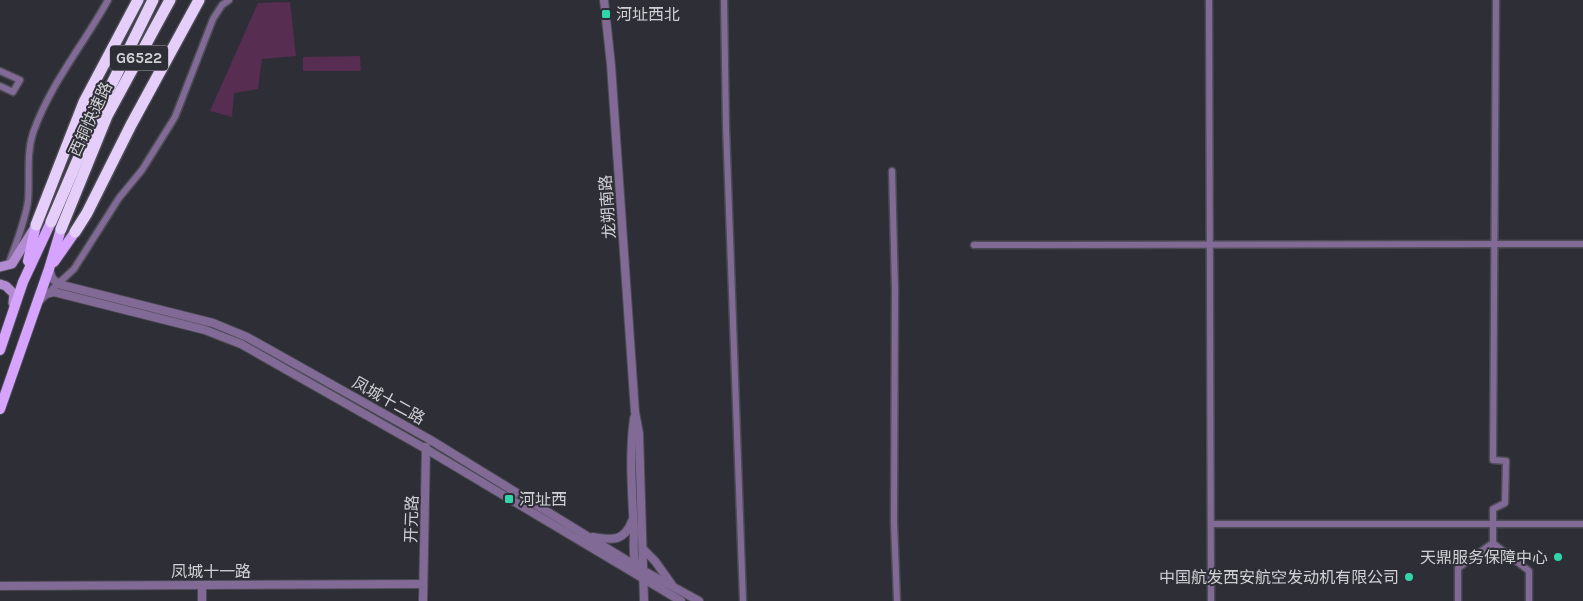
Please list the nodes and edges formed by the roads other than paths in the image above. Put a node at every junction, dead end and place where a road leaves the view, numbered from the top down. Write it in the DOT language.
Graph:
graph roads {
  1 [pos="108,0"];
  2 [pos="138,0"];
  3 [pos="153,0"];
  4 [pos="170,0"];
  5 [pos="199,0"];
  6 [pos="229,0"];
  7 [pos="604,0"];
  8 [pos="724,0"];
  9 [pos="1209,0"];
  10 [pos="1496,0"];
  11 [pos="0,71"];
  12 [pos="0,86"];
  13 [pos="892,171"];
  14 [pos="51,222"];
  15 [pos="36,225"];
  16 [pos="61,229"];
  17 [pos="75,232"];
  18 [pos="1583,244"];
  19 [pos="974,245"];
  20 [pos="1210,245"];
  21 [pos="1495,245"];
  22 [pos="4,266"];
  23 [pos="49,269"];
  24 [pos="23,282"];
  25 [pos="0,284"];
  26 [pos="58,284"];
  27 [pos="46,294"];
  28 [pos="36,304"];
  29 [pos="10,318"];
  30 [pos="0,350"];
  31 [pos="0,409"];
  32 [pos="635,412"];
  33 [pos="426,437"];
  34 [pos="426,449"];
  35 [pos="633,516"];
  36 [pos="1212,524"];
  37 [pos="1493,524"];
  38 [pos="1583,524"];
  39 [pos="588,536"];
  40 [pos="1493,543"];
  41 [pos="643,549"];
  42 [pos="636,566"];
  43 [pos="644,575"];
  44 [pos="422,584"];
  45 [pos="202,585"];
  46 [pos="0,586"];
  47 [pos="673,587"];
  48 [pos="202,601"];
  49 [pos="423,601"];
  50 [pos="644,601"];
  51 [pos="681,601"];
  52 [pos="699,601"];
  53 [pos="743,601"];
  54 [pos="897,601"];
  55 [pos="1211,601"];
  56 [pos="1458,601"];
  57 [pos="1529,601"];
  1 -- 22 [label="street"];
  2 -- 15 [label="highway"];
  3 -- 14 [label="highway, 西铜快速路 / G6522"];
  4 -- 16 [label="highway, 西铜快速路 / G6522"];
  5 -- 17 [label="highway"];
  6 -- 26 [label="street"];
  7 -- 32 [label="street, 龙朔南路"];
  8 -- 53 [label="street"];
  9 -- 20 [label="street"];
  10 -- 21 [label="street"];
  11 -- 12 [label="street"];
  13 -- 54 [label="street"];
  14 -- 24 [label="main road"];
  15 -- 22 [label="main road"];
  15 -- 24 [label="main road"];
  16 -- 23 [label="main road"];
  17 -- 23 [label="main road"];
  18 -- 21 [label="street"];
  19 -- 20 [label="street"];
  20 -- 21 [label="street"];
  20 -- 36 [label="street"];
  21 -- 37 [label="street"];
  23 -- 26 [label="street"];
  23 -- 28 [label="main road"];
  24 -- 29 [label="main road"];
  25 -- 29 [label="main road"];
  26 -- 27 [label="street"];
  26 -- 33 [label="street, 凤城十二路"];
  27 -- 28 [label="street"];
  27 -- 34 [label="street, 凤城十二路"];
  28 -- 31 [label="main road"];
  29 -- 30 [label="main road"];
  32 -- 35 [label="street, 龙朔南路"];
  32 -- 41 [label="street, 龙朔南路"];
  33 -- 34 [label="street, 开元路"];
  33 -- 39 [label="street, 凤城十二路"];
  34 -- 43 [label="street, 凤城十二路"];
  34 -- 44 [label="street, 开元路"];
  35 -- 39 [label="street"];
  35 -- 42 [label="street, 龙朔南路"];
  36 -- 37 [label="street"];
  36 -- 55 [label="street"];
  37 -- 38 [label="street"];
  37 -- 40 [label="street"];
  39 -- 42 [label="street, 凤城十二路"];
  40 -- 56 [label="street"];
  40 -- 57 [label="street"];
  41 -- 43 [label="street, 龙朔南路"];
  41 -- 47 [label="street"];
  42 -- 43 [label="street, 凤城十二路"];
  43 -- 47 [label="street, 凤城十二路"];
  43 -- 50 [label="street, 龙朔南路"];
  43 -- 51 [label="street, 凤城十二路"];
  44 -- 45 [label="street, 凤城十一路"];
  44 -- 49 [label="street, 开元路"];
  45 -- 46 [label="street, 凤城十一路"];
  45 -- 48 [label="street"];
  47 -- 52 [label="street, 凤城十二路"];
}
